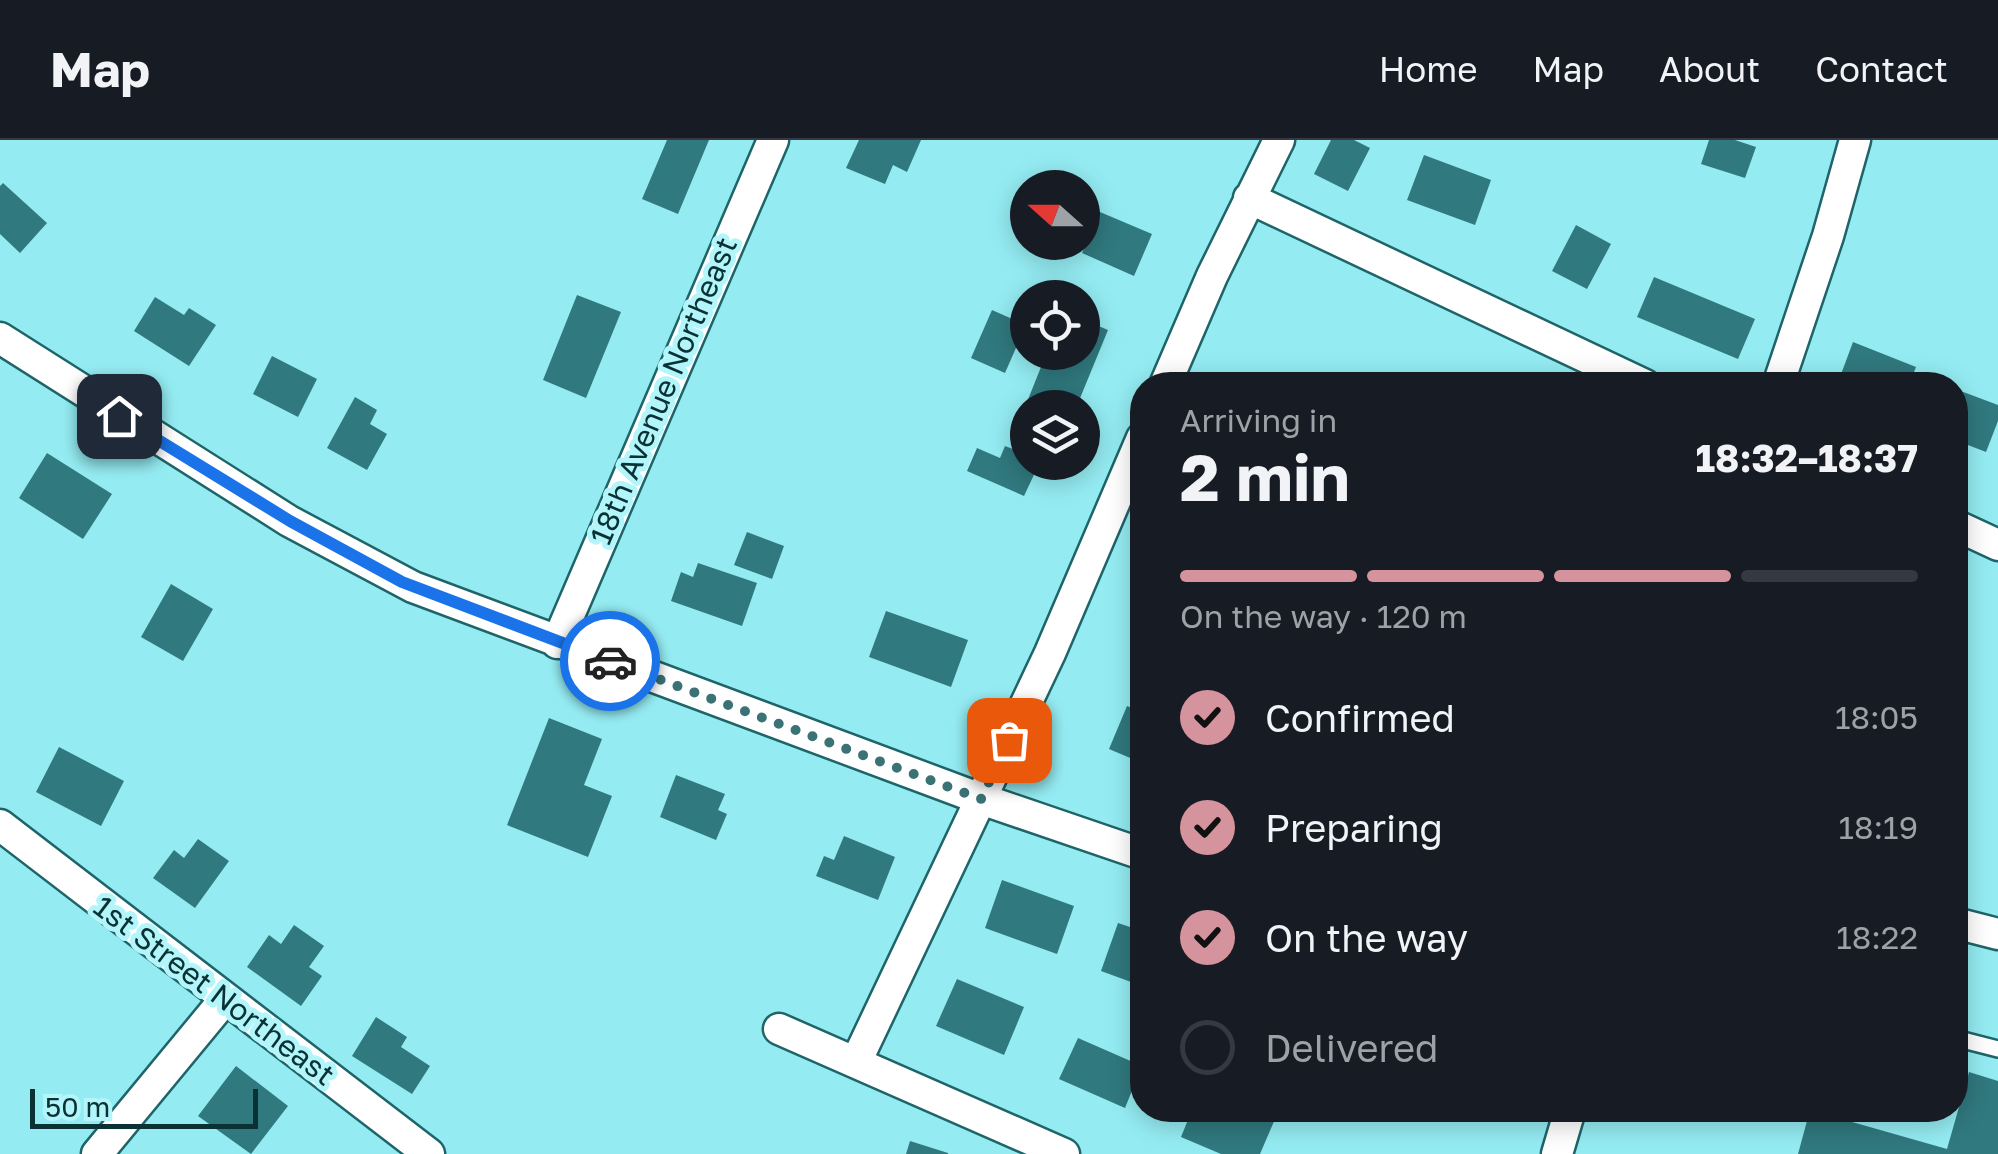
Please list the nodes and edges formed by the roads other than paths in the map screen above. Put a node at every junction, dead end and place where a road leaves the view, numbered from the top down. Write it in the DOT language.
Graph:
graph roads {
  1 [pos="773,140"];
  2 [pos="1278,140"];
  3 [pos="1855,140"];
  4 [pos="1249,198"];
  5 [pos="0,338"];
  6 [pos="1171,372"];
  7 [pos="1617,372"];
  8 [pos="1782,372"];
  9 [pos="1130,466"];
  10 [pos="1968,531"];
  11 [pos="1998,545"];
  12 [pos="557,642"];
  13 [pos="981,799"];
  14 [pos="0,824"];
  15 [pos="1130,850"];
  16 [pos="1968,926"];
  17 [pos="1998,934"];
  18 [pos="225,998"];
  19 [pos="779,1029"];
  20 [pos="1968,1041"];
  21 [pos="1998,1049"];
  22 [pos="856,1062"];
  23 [pos="1566,1122"];
  24 [pos="97,1154"];
  25 [pos="429,1154"];
  26 [pos="1064,1154"];
  27 [pos="1557,1154"];
  1 -- 12 [label="street, 18th Avenue Northeast"];
  2 -- 4 [label="street"];
  3 -- 8 [label="street"];
  4 -- 6 [label="street"];
  4 -- 7 [label="street"];
  5 -- 12 [label="street"];
  9 -- 13 [label="street"];
  10 -- 11 [label="street"];
  12 -- 13 [label="street"];
  13 -- 15 [label="street"];
  13 -- 22 [label="street"];
  14 -- 18 [label="street, 1st Street Northeast"];
  16 -- 17 [label="street"];
  18 -- 24 [label="street"];
  18 -- 25 [label="street, 1st Street Northeast"];
  19 -- 22 [label="street"];
  20 -- 21 [label="lane"];
  22 -- 26 [label="street"];
  23 -- 27 [label="street"];
}
